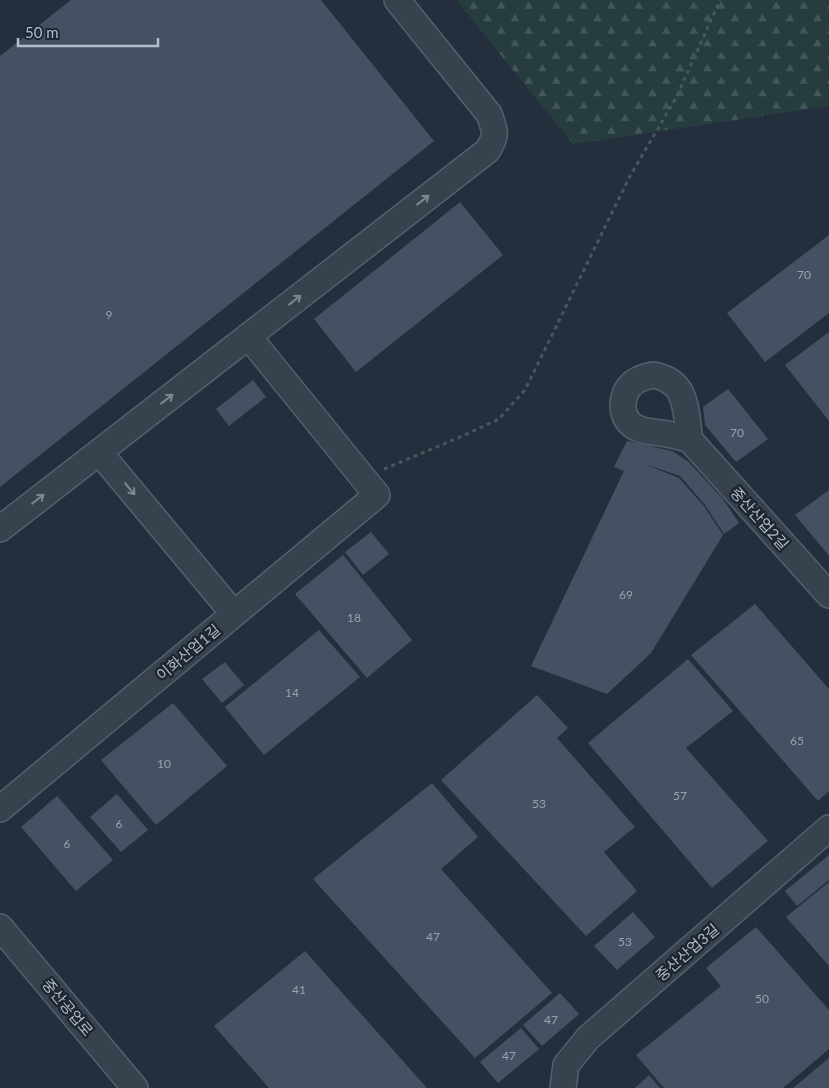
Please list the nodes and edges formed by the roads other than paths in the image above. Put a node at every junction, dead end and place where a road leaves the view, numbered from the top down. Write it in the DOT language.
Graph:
graph roads {
  1 [pos="397,0"];
  2 [pos="248,336"];
  3 [pos="690,440"];
  4 [pos="99,452"];
  5 [pos="0,529"];
  6 [pos="829,595"];
  7 [pos="234,614"];
  8 [pos="0,809"];
  9 [pos="829,828"];
  10 [pos="0,927"];
  11 [pos="136,1088"];
  12 [pos="563,1088"];
  2 -- 1 [label="street, one-way"];
  4 -- 2 [label="street, one-way"];
  2 -- 7 [label="street, 이화산업1길"];
  3 -- 6 [label="street, 중산산업2길"];
  5 -- 4 [label="street, one-way"];
  4 -- 7 [label="street, one-way"];
  7 -- 8 [label="street, 이화산업1길"];
  9 -- 12 [label="street, 중산산업3길"];
  10 -- 11 [label="street, 중산공업로"];
}
